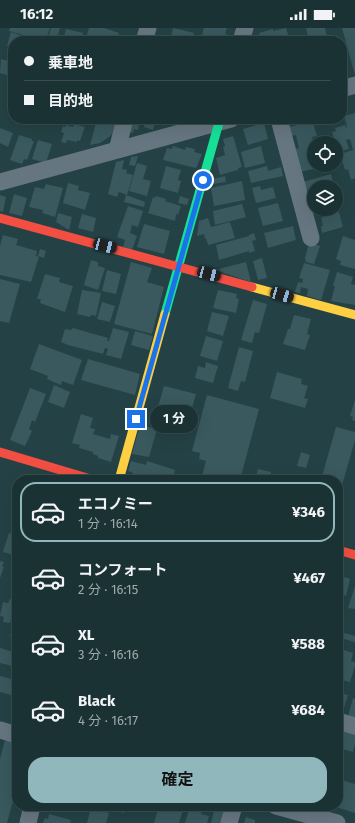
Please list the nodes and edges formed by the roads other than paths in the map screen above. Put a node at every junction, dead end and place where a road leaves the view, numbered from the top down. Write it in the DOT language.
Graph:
graph roads {
  1 [pos="124,124"];
  2 [pos="209,124"];
  3 [pos="222,124"];
  4 [pos="280,124"];
  5 [pos="117,150"];
  6 [pos="0,182"];
  7 [pos="0,218"];
  8 [pos="311,238"];
  9 [pos="180,266"];
  10 [pos="355,315"];
  11 [pos="0,452"];
  12 [pos="77,475"];
  13 [pos="120,475"];
  14 [pos="343,551"];
  15 [pos="355,555"];
  16 [pos="343,722"];
  17 [pos="355,726"];
  18 [pos="0,730"];
  19 [pos="12,734"];
  20 [pos="31,811"];
  21 [pos="233,811"];
  22 [pos="294,811"];
  23 [pos="28,823"];
  24 [pos="229,823"];
  25 [pos="338,823"];
  1 -- 5 [label="street"];
  2 -- 5 [label="street"];
  3 -- 9 [label="street"];
  4 -- 8 [label="street"];
  5 -- 6 [label="street"];
  7 -- 9 [label="street"];
  9 -- 10 [label="street"];
  9 -- 13 [label="street"];
  11 -- 12 [label="street"];
  14 -- 15 [label="street"];
  16 -- 17 [label="street"];
  18 -- 19 [label="street"];
  20 -- 23 [label="street"];
  21 -- 24 [label="street"];
  22 -- 25 [label="street"];
}
